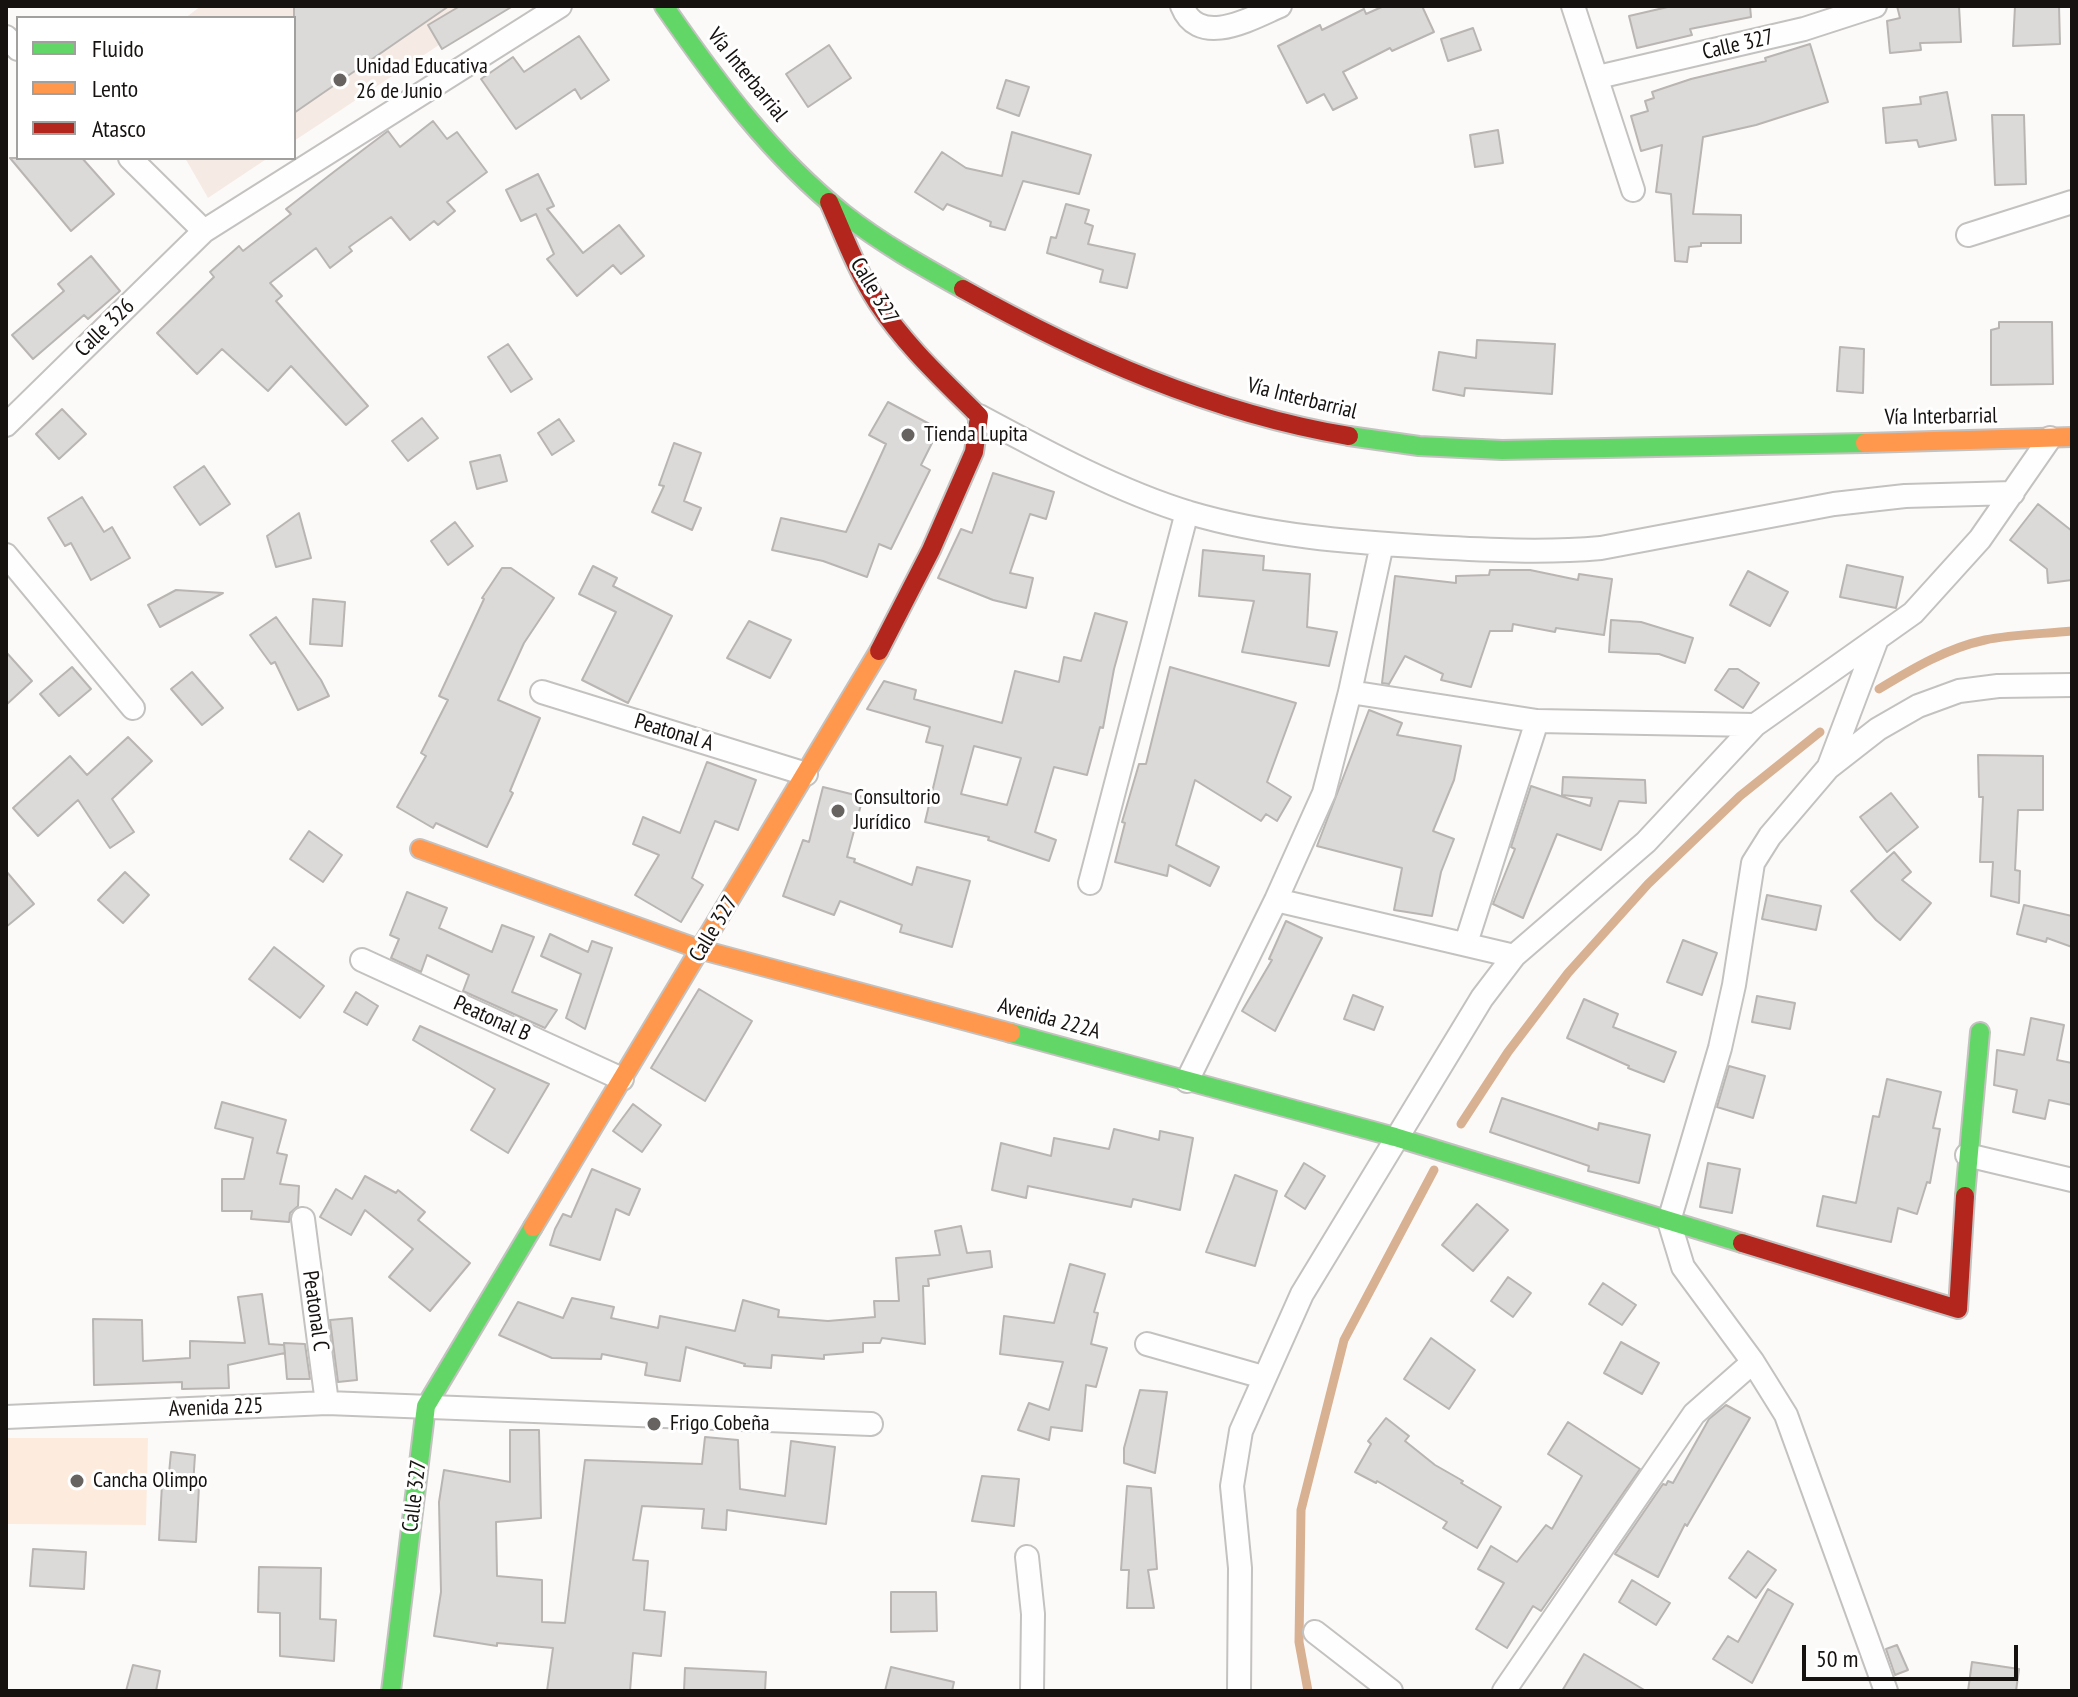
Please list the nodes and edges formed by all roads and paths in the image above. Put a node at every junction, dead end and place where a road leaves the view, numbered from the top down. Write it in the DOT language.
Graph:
graph roads {
  1 [pos="560,6"];
  2 [pos="664,6"];
  3 [pos="1182,6"];
  4 [pos="1280,6"];
  5 [pos="1573,6"];
  6 [pos="1875,6"];
  7 [pos="1598,77"];
  8 [pos="132,160"];
  9 [pos="1633,190"];
  10 [pos="829,202"];
  11 [pos="2072,202"];
  12 [pos="204,231"];
  13 [pos="1968,235"];
  14 [pos="979,416"];
  15 [pos="6,425"];
  16 [pos="2061,438"];
  17 [pos="2013,493"];
  18 [pos="1187,512"];
  19 [pos="1382,544"];
  20 [pos="6,555"];
  21 [pos="1877,639"];
  22 [pos="2072,685"];
  23 [pos="542,692"];
  24 [pos="1350,692"];
  25 [pos="133,708"];
  26 [pos="1537,721"];
  27 [pos="1755,725"];
  28 [pos="1828,768"];
  29 [pos="806,774"];
  30 [pos="420,849"];
  31 [pos="1090,883"];
  32 [pos="1276,900"];
  33 [pos="1466,943"];
  34 [pos="702,950"];
  35 [pos="1514,956"];
  36 [pos="362,960"];
  37 [pos="1980,1032"];
  38 [pos="622,1079"];
  39 [pos="1187,1081"];
  40 [pos="1395,1137"];
  41 [pos="1967,1155"];
  42 [pos="2072,1180"];
  43 [pos="303,1219"];
  44 [pos="1669,1221"];
  45 [pos="1147,1344"];
  46 [pos="1753,1362"];
  47 [pos="1263,1377"];
  48 [pos="327,1403"];
  49 [pos="426,1406"];
  50 [pos="6,1417"];
  51 [pos="871,1424"];
  52 [pos="1027,1557"];
  53 [pos="1315,1632"];
  54 [pos="391,1691"];
  55 [pos="1032,1691"];
  56 [pos="1239,1691"];
  57 [pos="1391,1691"];
  58 [pos="1504,1691"];
  59 [pos="1886,1691"];
  1 -- 12 [label="street, Calle 326"];
  2 -- 10 [label="street, Vía Interbarrial"];
  3 -- 4 [label="street"];
  5 -- 7 [label="street"];
  6 -- 7 [label="street, Calle 327"];
  7 -- 9 [label="street"];
  8 -- 12 [label="street"];
  10 -- 14 [label="street, Calle 327"];
  10 -- 16 [label="street, Vía Interbarrial"];
  11 -- 13 [label="street"];
  12 -- 15 [label="street, Calle 326"];
  14 -- 18 [label="street"];
  14 -- 29 [label="street, Calle 327"];
  16 -- 17 [label="street"];
  17 -- 19 [label="street"];
  17 -- 21 [label="street"];
  18 -- 19 [label="street"];
  18 -- 31 [label="street"];
  19 -- 24 [label="street"];
  20 -- 25 [label="street"];
  21 -- 27 [label="street"];
  21 -- 28 [label="street"];
  22 -- 28 [label="street"];
  23 -- 29 [label="street, Peatonal A"];
  24 -- 26 [label="street"];
  24 -- 32 [label="street"];
  26 -- 27 [label="street"];
  26 -- 33 [label="street"];
  27 -- 35 [label="street"];
  28 -- 44 [label="street"];
  29 -- 34 [label="street, Calle 327"];
  30 -- 34 [label="street, Avenida 222A"];
  32 -- 33 [label="street"];
  32 -- 39 [label="street"];
  33 -- 35 [label="street"];
  34 -- 38 [label="street, Calle 327"];
  34 -- 39 [label="street, Avenida 222A"];
  35 -- 40 [label="street"];
  36 -- 38 [label="street, Peatonal B"];
  37 -- 41 [label="street"];
  38 -- 49 [label="street, Calle 327"];
  39 -- 40 [label="street, Avenida 222A"];
  40 -- 44 [label="street, Avenida 222A"];
  40 -- 47 [label="street"];
  41 -- 42 [label="street"];
  41 -- 44 [label="street, Avenida 222A"];
  43 -- 48 [label="street, Peatonal C"];
  44 -- 46 [label="street"];
  45 -- 47 [label="street"];
  46 -- 58 [label="street"];
  46 -- 59 [label="street"];
  47 -- 56 [label="street"];
  48 -- 49 [label="street, Avenida 225"];
  48 -- 50 [label="street, Avenida 225"];
  49 -- 51 [label="street, Avenida 225"];
  49 -- 54 [label="street, Calle 327"];
  52 -- 55 [label="street"];
  53 -- 57 [label="street"];
}
